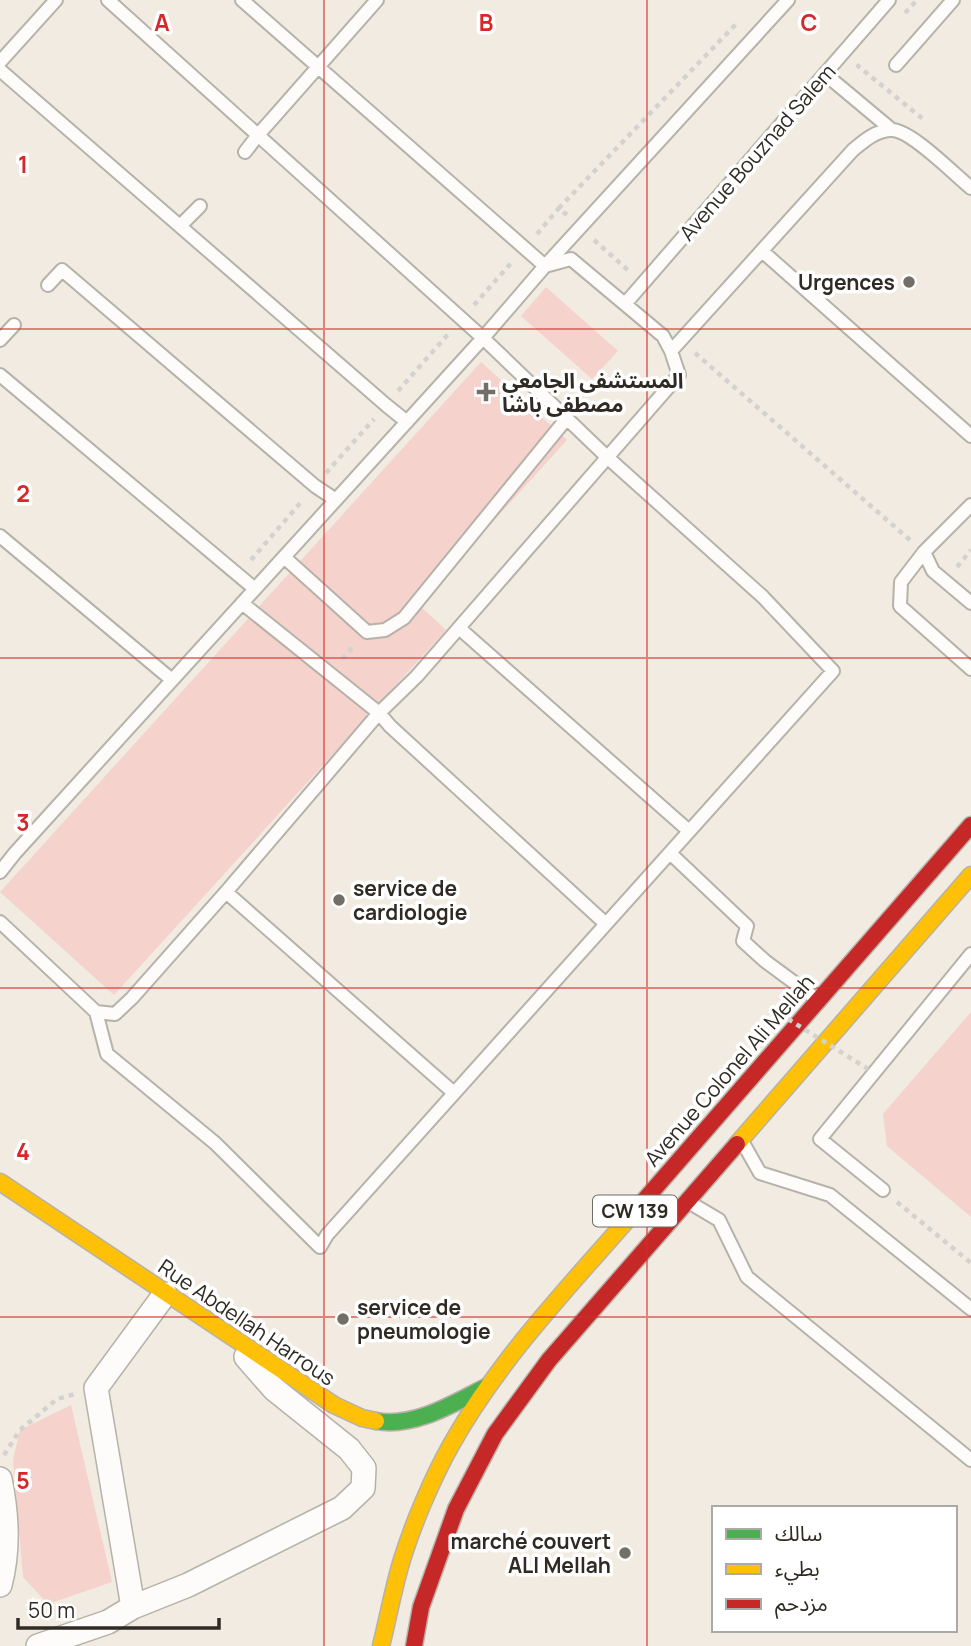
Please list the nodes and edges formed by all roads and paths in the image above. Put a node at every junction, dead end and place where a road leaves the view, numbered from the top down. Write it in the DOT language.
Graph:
graph roads {
  1 [pos="57,0"];
  2 [pos="108,0"];
  3 [pos="242,0"];
  4 [pos="377,0"];
  5 [pos="789,0"];
  6 [pos="889,0"];
  7 [pos="953,0"];
  8 [pos="0,62"];
  9 [pos="896,65"];
  10 [pos="317,67"];
  11 [pos="0,70"];
  12 [pos="825,74"];
  13 [pos="892,130"];
  14 [pos="258,135"];
  15 [pos="245,152"];
  16 [pos="971,188"];
  17 [pos="200,205"];
  18 [pos="559,208"];
  19 [pos="180,226"];
  20 [pos="524,248"];
  21 [pos="762,251"];
  22 [pos="545,266"];
  23 [pos="48,285"];
  24 [pos="625,304"];
  25 [pos="462,319"];
  26 [pos="14,325"];
  27 [pos="483,338"];
  28 [pos="0,340"];
  29 [pos="681,340"];
  30 [pos="671,351"];
  31 [pos="0,375"];
  32 [pos="386,405"];
  33 [pos="567,418"];
  34 [pos="407,422"];
  35 [pos="971,436"];
  36 [pos="607,457"];
  37 [pos="315,486"];
  38 [pos="336,500"];
  39 [pos="971,505"];
  40 [pos="0,536"];
  41 [pos="925,552"];
  42 [pos="284,557"];
  43 [pos="237,575"];
  44 [pos="255,589"];
  45 [pos="242,603"];
  46 [pos="971,603"];
  47 [pos="459,628"];
  48 [pos="367,632"];
  49 [pos="971,669"];
  50 [pos="330,673"];
  51 [pos="172,680"];
  52 [pos="379,713"];
  53 [pos="971,825"];
  54 [pos="690,831"];
  55 [pos="670,853"];
  56 [pos="0,872"];
  57 [pos="971,875"];
  58 [pos="226,892"];
  59 [pos="0,922"];
  60 [pos="606,924"];
  61 [pos="971,954"];
  62 [pos="818,1001"];
  63 [pos="96,1012"];
  64 [pos="788,1019"];
  65 [pos="868,1069"];
  66 [pos="454,1093"];
  67 [pos="741,1140"];
  68 [pos="0,1182"];
  69 [pos="883,1190"];
  70 [pos="687,1201"];
  71 [pos="971,1263"];
  72 [pos="166,1294"];
  73 [pos="971,1309"];
  74 [pos="230,1337"];
  75 [pos="488,1386"];
  76 [pos="96,1388"];
  77 [pos="971,1460"];
  78 [pos="0,1462"];
  79 [pos="0,1479"];
  80 [pos="0,1585"];
  81 [pos="134,1607"];
  82 [pos="38,1646"];
  83 [pos="381,1646"];
  84 [pos="414,1646"];
  1 -- 8 [label="lane"];
  2 -- 14 [label="lane"];
  3 -- 10 [label="lane"];
  4 -- 10 [label="lane"];
  5 -- 22 [label="lane"];
  6 -- 12 [label="lane, Avenue Bouznad Salem"];
  7 -- 9 [label="lane"];
  10 -- 14 [label="lane"];
  10 -- 20 [label="lane"];
  11 -- 19 [label="lane"];
  12 -- 13 [label="lane"];
  12 -- 24 [label="lane, Avenue Bouznad Salem"];
  13 -- 16 [label="lane"];
  13 -- 21 [label="lane"];
  14 -- 15 [label="lane"];
  14 -- 25 [label="lane"];
  17 -- 19 [label="lane"];
  18 -- 20 [label="path"];
  19 -- 32 [label="lane"];
  20 -- 22 [label="lane"];
  20 -- 25 [label="path"];
  21 -- 29 [label="lane"];
  21 -- 35 [label="lane"];
  22 -- 24 [label="lane"];
  22 -- 27 [label="lane"];
  23 -- 37 [label="lane"];
  24 -- 30 [label="lane"];
  25 -- 27 [label="lane"];
  25 -- 32 [label="path"];
  26 -- 28 [label="lane"];
  27 -- 33 [label="lane"];
  27 -- 34 [label="lane"];
  29 -- 30 [label="lane"];
  29 -- 41 [label="path"];
  30 -- 36 [label="lane"];
  31 -- 43 [label="lane"];
  32 -- 34 [label="lane"];
  32 -- 37 [label="path"];
  33 -- 36 [label="lane"];
  33 -- 48 [label="lane"];
  34 -- 38 [label="lane"];
  36 -- 47 [label="lane"];
  36 -- 54 [label="lane"];
  37 -- 38 [label="lane"];
  37 -- 43 [label="path"];
  38 -- 42 [label="lane"];
  39 -- 41 [label="lane"];
  40 -- 51 [label="lane"];
  41 -- 46 [label="lane"];
  41 -- 49 [label="lane"];
  42 -- 44 [label="lane"];
  42 -- 48 [label="lane"];
  43 -- 44 [label="lane"];
  44 -- 45 [label="lane"];
  45 -- 50 [label="lane"];
  45 -- 51 [label="lane"];
  47 -- 52 [label="lane"];
  47 -- 54 [label="lane"];
  48 -- 50 [label="path"];
  50 -- 52 [label="lane"];
  51 -- 56 [label="lane"];
  52 -- 58 [label="lane"];
  52 -- 60 [label="lane"];
  53 -- 62 [label="main road, Avenue Colonel Ali Mellah / CW 139"];
  54 -- 55 [label="lane"];
  55 -- 60 [label="lane"];
  55 -- 62 [label="lane"];
  57 -- 67 [label="main road, CW 139"];
  58 -- 63 [label="lane"];
  58 -- 66 [label="lane"];
  59 -- 63 [label="lane"];
  60 -- 66 [label="lane"];
  61 -- 69 [label="lane"];
  62 -- 75 [label="main road, Avenue Colonel Ali Mellah / CW 139"];
  63 -- 66 [label="lane"];
  64 -- 65 [label="path, bridge"];
  67 -- 70 [label="main road, CW 139"];
  67 -- 73 [label="lane"];
  68 -- 72 [label="main road, Rue Abdellah Harrous"];
  69 -- 71 [label="path"];
  70 -- 77 [label="lane"];
  70 -- 84 [label="main road, CW 139"];
  72 -- 74 [label="main road, Rue Abdellah Harrous"];
  72 -- 76 [label="street"];
  74 -- 75 [label="main road, Rue Abdellah Harrous"];
  74 -- 81 [label="street"];
  75 -- 83 [label="main road, Avenue Colonel Ali Mellah / CW 139"];
  76 -- 78 [label="path"];
  76 -- 81 [label="street"];
  79 -- 80 [label="street"];
  81 -- 82 [label="street"];
}
